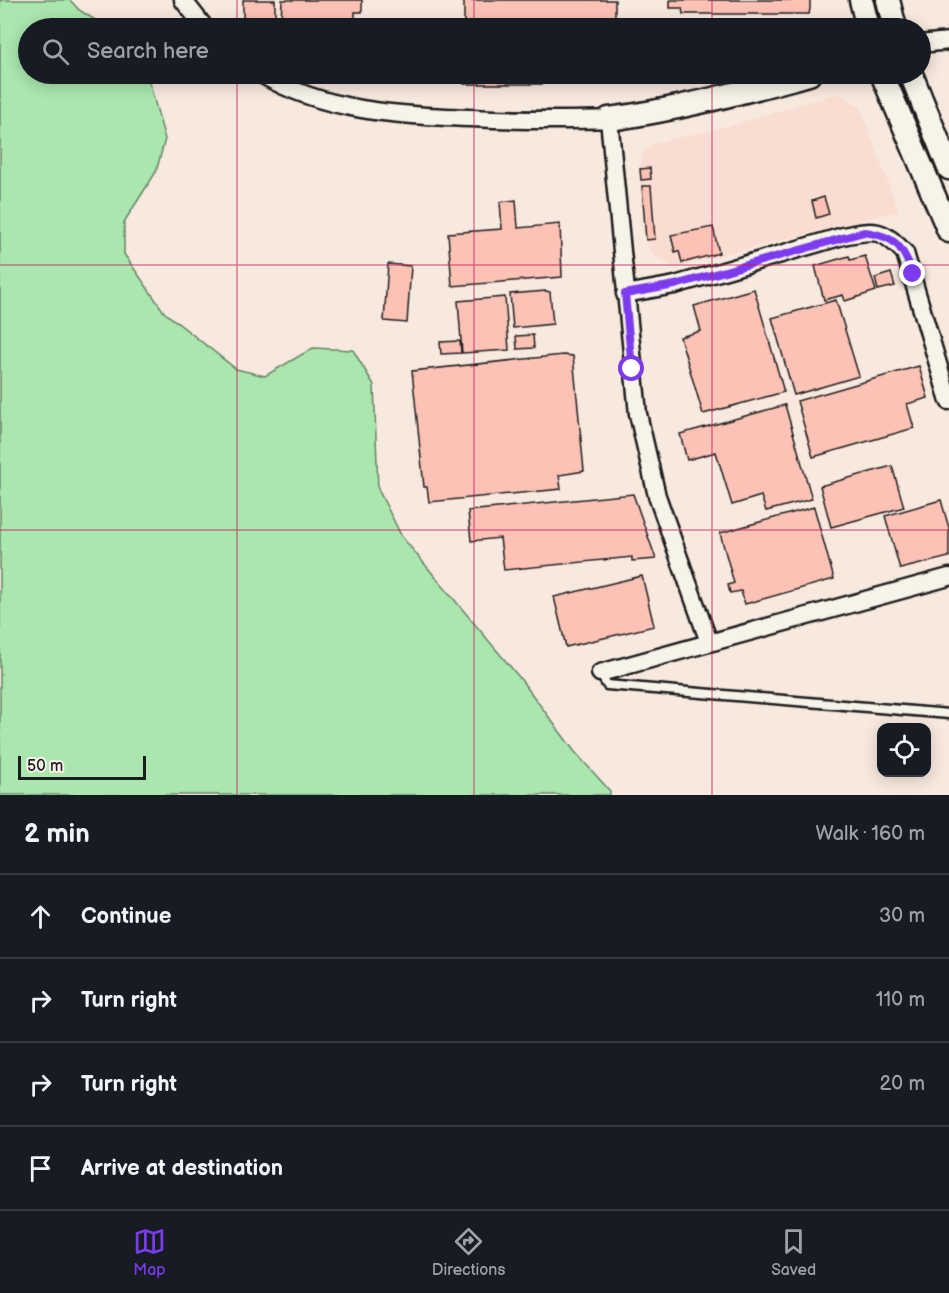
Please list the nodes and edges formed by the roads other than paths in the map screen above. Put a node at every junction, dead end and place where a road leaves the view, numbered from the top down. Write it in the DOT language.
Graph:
graph roads {
  1 [pos="183,0"];
  2 [pos="861,0"];
  3 [pos="888,0"];
  4 [pos="198,18"];
  5 [pos="866,18"];
  6 [pos="892,18"];
  7 [pos="949,40"];
  8 [pos="931,43"];
  9 [pos="282,84"];
  10 [pos="772,84"];
  11 [pos="886,84"];
  12 [pos="915,84"];
  13 [pos="609,119"];
  14 [pos="949,168"];
  15 [pos="949,231"];
  16 [pos="625,294"];
  17 [pos="949,401"];
  18 [pos="949,577"];
  19 [pos="709,642"];
  20 [pos="600,674"];
  21 [pos="949,714"];
  1 -- 4 [label="street"];
  2 -- 5 [label="street"];
  3 -- 6 [label="street"];
  7 -- 8 [label="street"];
  9 -- 13 [label="street"];
  10 -- 13 [label="street"];
  11 -- 15 [label="street"];
  12 -- 14 [label="street"];
  13 -- 16 [label="street"];
  16 -- 17 [label="street"];
  16 -- 19 [label="street"];
  18 -- 19 [label="street"];
  19 -- 20 [label="street"];
  20 -- 21 [label="lane"];
}
